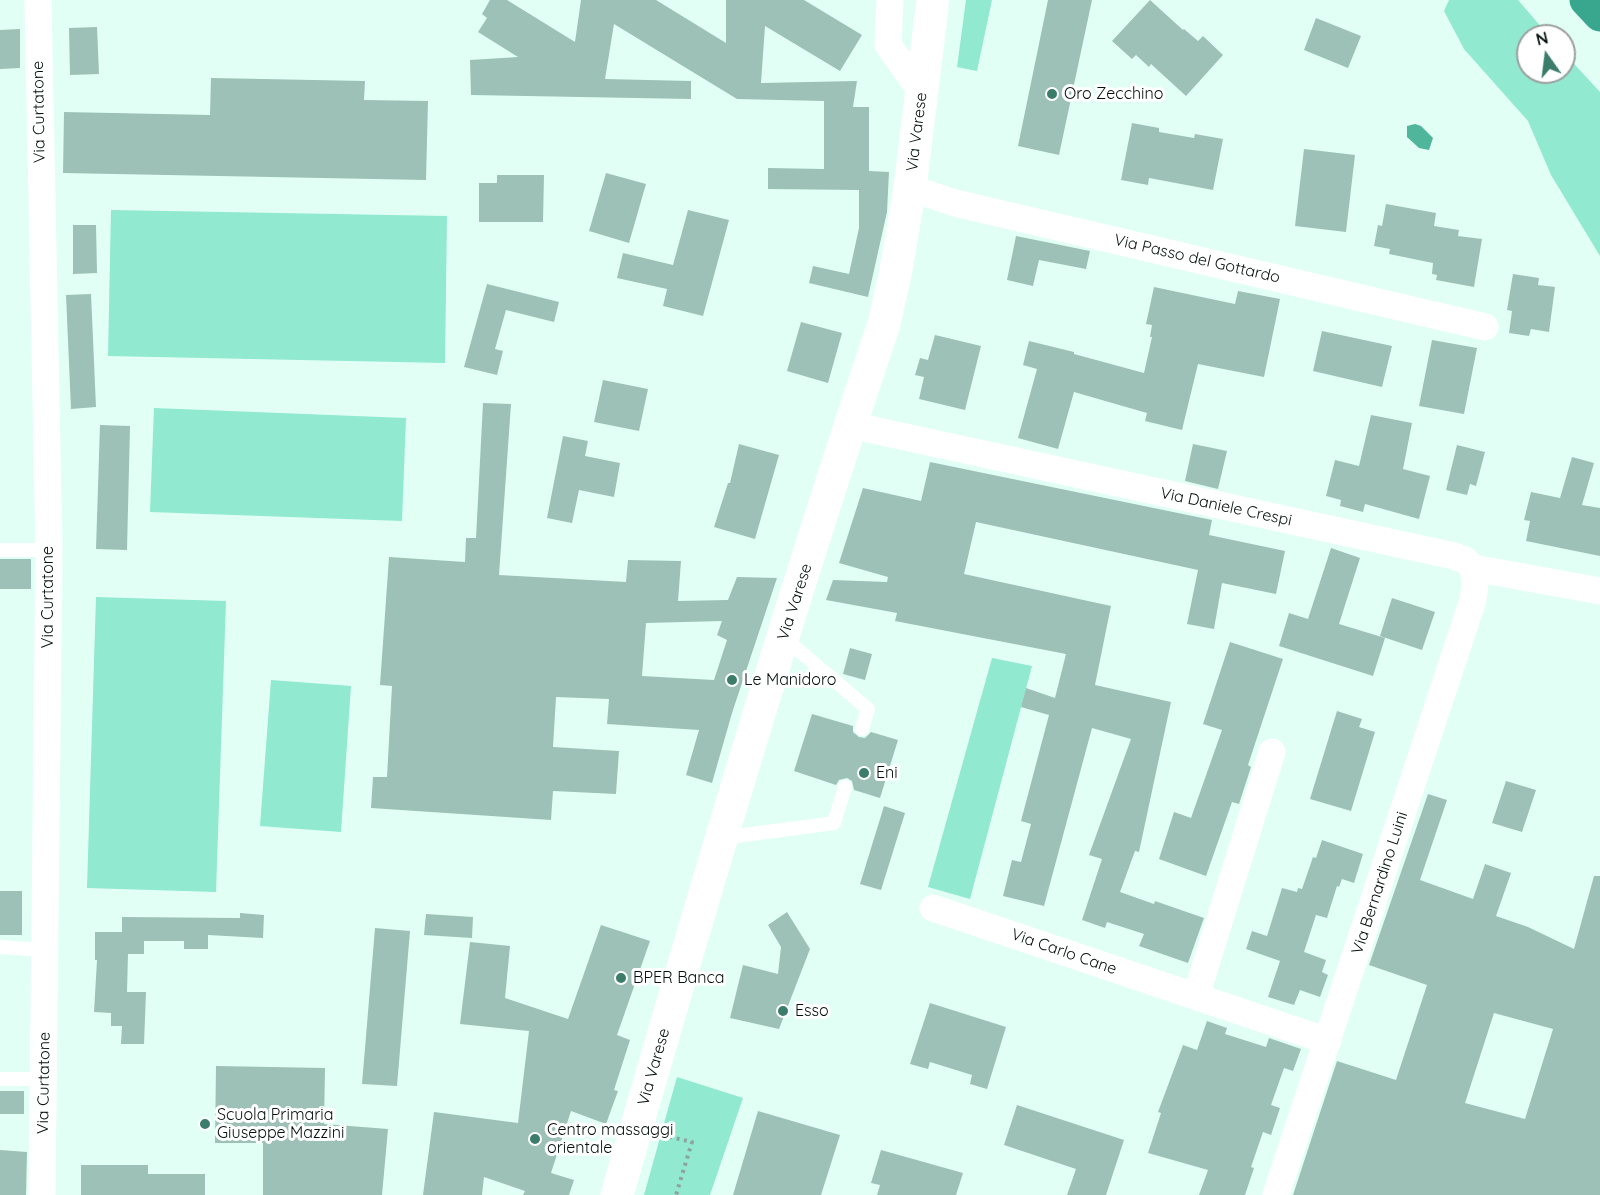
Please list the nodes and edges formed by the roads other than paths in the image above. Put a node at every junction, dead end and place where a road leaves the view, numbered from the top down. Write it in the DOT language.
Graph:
graph roads {
  1 [pos="38,0"];
  2 [pos="890,0"];
  3 [pos="933,0"];
  4 [pos="1586,0"];
  5 [pos="1600,15"];
  6 [pos="921,91"];
  7 [pos="910,188"];
  8 [pos="1485,327"];
  9 [pos="850,425"];
  10 [pos="0,550"];
  11 [pos="49,550"];
  12 [pos="1473,568"];
  13 [pos="1600,591"];
  14 [pos="783,638"];
  15 [pos="862,729"];
  16 [pos="1272,753"];
  17 [pos="845,787"];
  18 [pos="722,838"];
  19 [pos="933,908"];
  20 [pos="0,947"];
  21 [pos="45,950"];
  22 [pos="1196,996"];
  23 [pos="1328,1041"];
  24 [pos="0,1079"];
  25 [pos="44,1079"];
  26 [pos="42,1195"];
  27 [pos="617,1195"];
  28 [pos="1276,1195"];
  1 -- 11 [label="street, Via Curtatone"];
  2 -- 6 [label="street"];
  3 -- 6 [label="main road, Via Varese"];
  4 -- 5 [label="highway"];
  6 -- 7 [label="main road, Via Varese"];
  7 -- 8 [label="street, Via Passo del Gottardo"];
  7 -- 9 [label="main road, Via Varese"];
  9 -- 12 [label="street, Via Daniele Crespi"];
  9 -- 14 [label="main road, Via Varese"];
  10 -- 11 [label="lane"];
  11 -- 21 [label="street, Via Curtatone"];
  12 -- 13 [label="street, Via Daniele Crespi"];
  12 -- 23 [label="street, Via Bernardino Luini"];
  14 -- 15 [label="lane"];
  14 -- 18 [label="main road, Via Varese"];
  16 -- 22 [label="street"];
  17 -- 18 [label="lane"];
  18 -- 27 [label="main road, Via Varese"];
  19 -- 22 [label="street, Via Carlo Cane"];
  20 -- 21 [label="lane"];
  21 -- 25 [label="street, Via Curtatone"];
  22 -- 23 [label="street, Via Carlo Cane"];
  23 -- 28 [label="street, Via Bernardino Luini"];
  24 -- 25 [label="lane"];
  25 -- 26 [label="street, Via Curtatone"];
}
